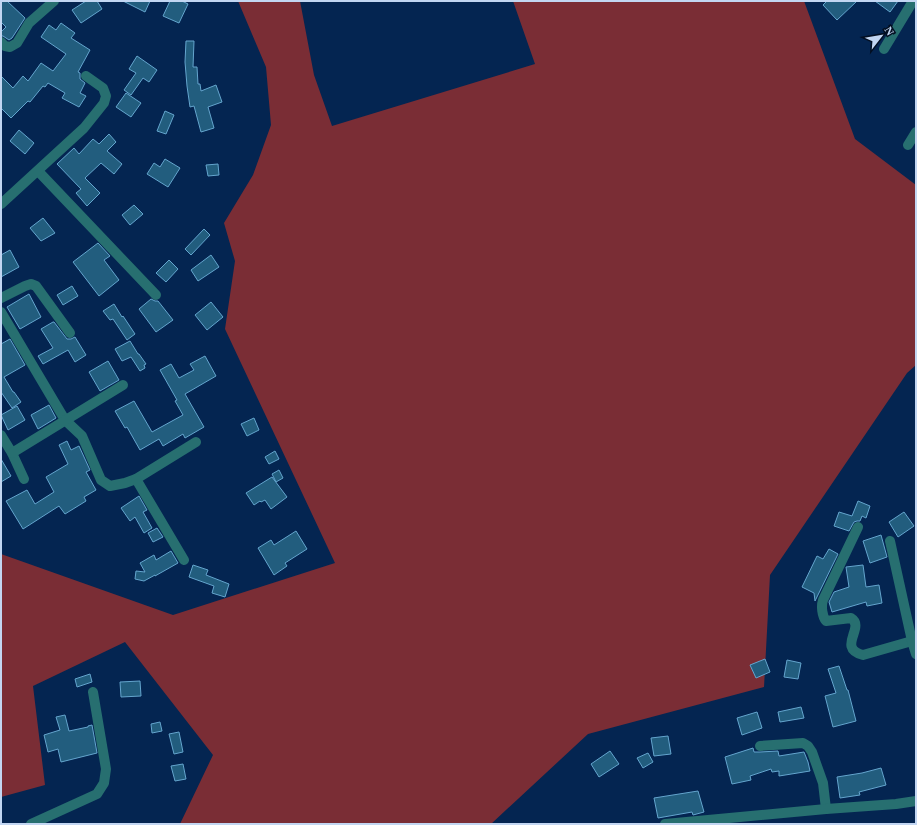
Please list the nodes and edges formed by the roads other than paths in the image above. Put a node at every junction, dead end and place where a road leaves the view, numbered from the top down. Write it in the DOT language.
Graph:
graph roads {
  1 [pos="54,1"];
  2 [pos="913,1"];
  3 [pos="1,42"];
  4 [pos="884,49"];
  5 [pos="86,76"];
  6 [pos="916,132"];
  7 [pos="908,145"];
  8 [pos="38,170"];
  9 [pos="1,204"];
  10 [pos="156,295"];
  11 [pos="1,298"];
  12 [pos="1,312"];
  13 [pos="70,333"];
  14 [pos="123,385"];
  15 [pos="65,420"];
  16 [pos="1,435"];
  17 [pos="196,442"];
  18 [pos="12,452"];
  19 [pos="24,478"];
  20 [pos="136,479"];
  21 [pos="858,527"];
  22 [pos="890,541"];
  23 [pos="184,560"];
  24 [pos="914,648"];
  25 [pos="93,692"];
  26 [pos="760,746"];
  27 [pos="916,801"];
  28 [pos="826,809"];
  29 [pos="31,824"];
  30 [pos="665,824"];
  1 -- 3 [label="street"];
  2 -- 4 [label="street"];
  5 -- 8 [label="street"];
  6 -- 7 [label="street"];
  8 -- 9 [label="street"];
  8 -- 10 [label="street"];
  11 -- 13 [label="street"];
  12 -- 15 [label="street"];
  14 -- 15 [label="street"];
  15 -- 18 [label="street"];
  15 -- 20 [label="street"];
  16 -- 18 [label="street"];
  17 -- 20 [label="street"];
  18 -- 19 [label="street"];
  20 -- 23 [label="street"];
  21 -- 24 [label="street"];
  22 -- 24 [label="street"];
  25 -- 29 [label="street"];
  26 -- 28 [label="street"];
  27 -- 28 [label="street"];
  28 -- 30 [label="street"];
}
